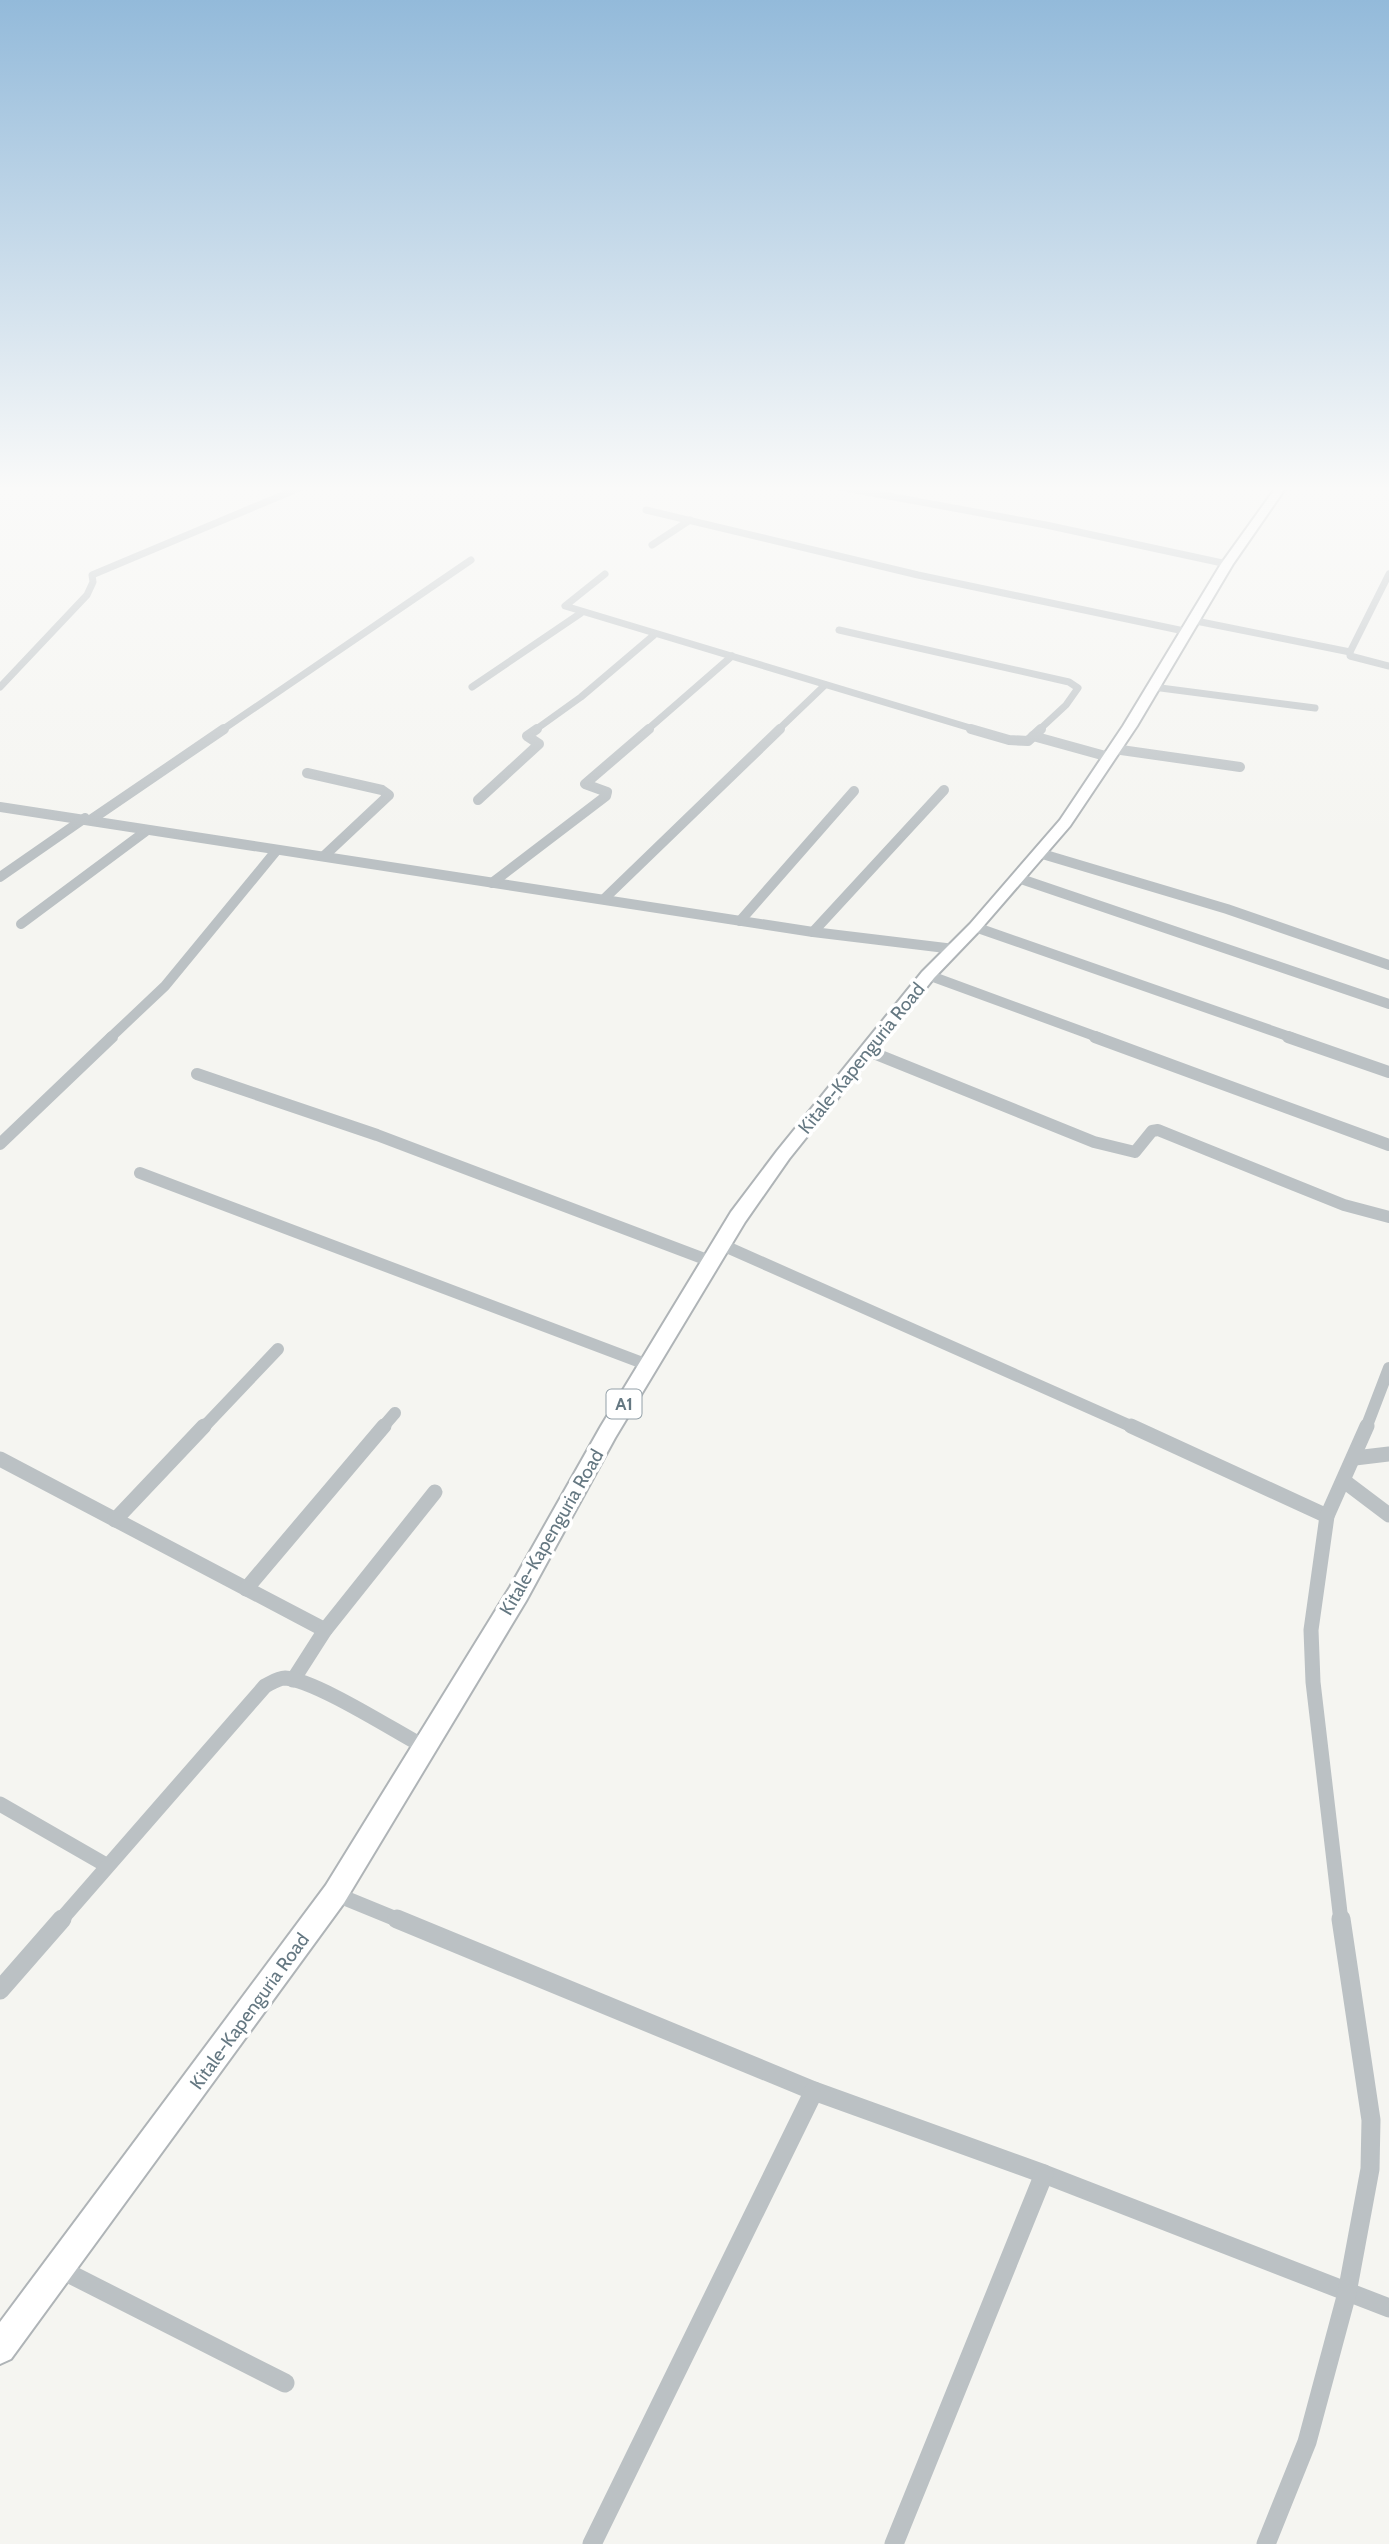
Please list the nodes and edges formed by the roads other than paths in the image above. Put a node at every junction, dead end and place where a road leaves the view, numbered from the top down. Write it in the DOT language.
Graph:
graph roads {
  1 [pos="78,605"];
  2 [pos="405,605"];
  3 [pos="565,605"];
  4 [pos="1075,605"];
  5 [pos="1201,605"];
  6 [pos="1374,605"];
  7 [pos="581,613"];
  8 [pos="1188,626"];
  9 [pos="839,631"];
  10 [pos="654,635"];
  11 [pos="1350,652"];
  12 [pos="732,656"];
  13 [pos="1389,666"];
  14 [pos="825,685"];
  15 [pos="0,687"];
  16 [pos="472,687"];
  17 [pos="1153,687"];
  18 [pos="1315,708"];
  19 [pos="1033,736"];
  20 [pos="1112,753"];
  21 [pos="1240,767"];
  22 [pos="307,773"];
  23 [pos="944,790"];
  24 [pos="854,791"];
  25 [pos="478,800"];
  26 [pos="0,807"];
  27 [pos="89,819"];
  28 [pos="146,831"];
  29 [pos="276,851"];
  30 [pos="1040,853"];
  31 [pos="324,856"];
  32 [pos="0,877"];
  33 [pos="1018,878"];
  34 [pos="492,883"];
  35 [pos="604,899"];
  36 [pos="740,921"];
  37 [pos="21,924"];
  38 [pos="975,927"];
  39 [pos="813,932"];
  40 [pos="954,949"];
  41 [pos="1389,965"];
  42 [pos="928,975"];
  43 [pos="1389,1004"];
  44 [pos="866,1050"];
  45 [pos="1389,1072"];
  46 [pos="197,1074"];
  47 [pos="0,1144"];
  48 [pos="1389,1145"];
  49 [pos="140,1173"];
  50 [pos="1389,1217"];
  51 [pos="715,1252"];
  52 [pos="278,1349"];
  53 [pos="648,1365"];
  54 [pos="1389,1368"];
  55 [pos="395,1413"];
  56 [pos="1389,1454"];
  57 [pos="1355,1458"];
  58 [pos="0,1459"];
  59 [pos="1344,1481"];
  60 [pos="435,1492"];
  61 [pos="1389,1515"];
  62 [pos="1327,1516"];
  63 [pos="115,1520"];
  64 [pos="247,1589"];
  65 [pos="325,1630"];
  66 [pos="293,1680"];
  67 [pos="423,1746"];
  68 [pos="0,1804"];
  69 [pos="106,1865"];
  70 [pos="335,1894"];
  71 [pos="0,1990"];
  72 [pos="814,2091"];
  73 [pos="1044,2174"];
  74 [pos="60,2269"];
  75 [pos="1347,2293"];
  76 [pos="1389,2308"];
  77 [pos="0,2348"];
  78 [pos="285,2383"];
  79 [pos="592,2544"];
  80 [pos="894,2544"];
  81 [pos="1266,2544"];
  1 -- 15 [label="street"];
  2 -- 27 [label="street"];
  3 -- 7 [label="street"];
  4 -- 8 [label="street"];
  5 -- 8 [label="highway, Kitale-Kapenguria Road / A1"];
  6 -- 11 [label="street"];
  7 -- 10 [label="street"];
  7 -- 16 [label="street"];
  8 -- 11 [label="street"];
  8 -- 17 [label="highway, Kitale-Kapenguria Road / A1"];
  9 -- 19 [label="street"];
  10 -- 12 [label="street"];
  10 -- 25 [label="street"];
  11 -- 13 [label="street"];
  12 -- 14 [label="street"];
  12 -- 34 [label="street"];
  14 -- 19 [label="street"];
  14 -- 35 [label="street"];
  17 -- 18 [label="street"];
  17 -- 20 [label="highway, Kitale-Kapenguria Road / A1"];
  19 -- 20 [label="street"];
  20 -- 21 [label="street"];
  20 -- 30 [label="highway, Kitale-Kapenguria Road / A1"];
  22 -- 31 [label="street"];
  23 -- 39 [label="street"];
  24 -- 36 [label="street"];
  26 -- 27 [label="street"];
  27 -- 28 [label="street"];
  27 -- 32 [label="street"];
  28 -- 29 [label="street"];
  28 -- 37 [label="street"];
  29 -- 31 [label="street"];
  29 -- 47 [label="street"];
  30 -- 33 [label="highway, Kitale-Kapenguria Road / A1"];
  30 -- 41 [label="street"];
  31 -- 34 [label="street"];
  33 -- 38 [label="highway, Kitale-Kapenguria Road / A1"];
  33 -- 43 [label="street"];
  34 -- 35 [label="street"];
  35 -- 36 [label="street"];
  36 -- 39 [label="street"];
  38 -- 40 [label="highway, Kitale-Kapenguria Road / A1"];
  38 -- 45 [label="street"];
  39 -- 40 [label="street"];
  40 -- 42 [label="highway, Kitale-Kapenguria Road / A1"];
  42 -- 44 [label="highway, Kitale-Kapenguria Road / A1"];
  42 -- 48 [label="street"];
  44 -- 50 [label="street"];
  44 -- 51 [label="highway, Kitale-Kapenguria Road / A1"];
  46 -- 51 [label="street"];
  49 -- 53 [label="street"];
  51 -- 53 [label="highway, Kitale-Kapenguria Road / A1"];
  51 -- 62 [label="street"];
  52 -- 63 [label="street"];
  53 -- 67 [label="highway, Kitale-Kapenguria Road / A1"];
  54 -- 57 [label="street"];
  55 -- 64 [label="street"];
  56 -- 57 [label="street"];
  57 -- 59 [label="street"];
  58 -- 63 [label="street"];
  59 -- 61 [label="street"];
  59 -- 62 [label="street"];
  60 -- 65 [label="street"];
  62 -- 75 [label="street"];
  63 -- 64 [label="street"];
  64 -- 65 [label="street"];
  65 -- 66 [label="street"];
  66 -- 67 [label="street"];
  66 -- 69 [label="street"];
  67 -- 70 [label="highway, Kitale-Kapenguria Road / A1"];
  68 -- 69 [label="street"];
  69 -- 71 [label="street"];
  70 -- 72 [label="street"];
  70 -- 74 [label="highway, Kitale-Kapenguria Road / A1"];
  72 -- 73 [label="street"];
  72 -- 79 [label="street"];
  73 -- 75 [label="street"];
  73 -- 80 [label="street"];
  74 -- 77 [label="highway, Kitale-Kapenguria Road / A1"];
  74 -- 78 [label="street"];
  75 -- 76 [label="street"];
  75 -- 81 [label="street"];
}
